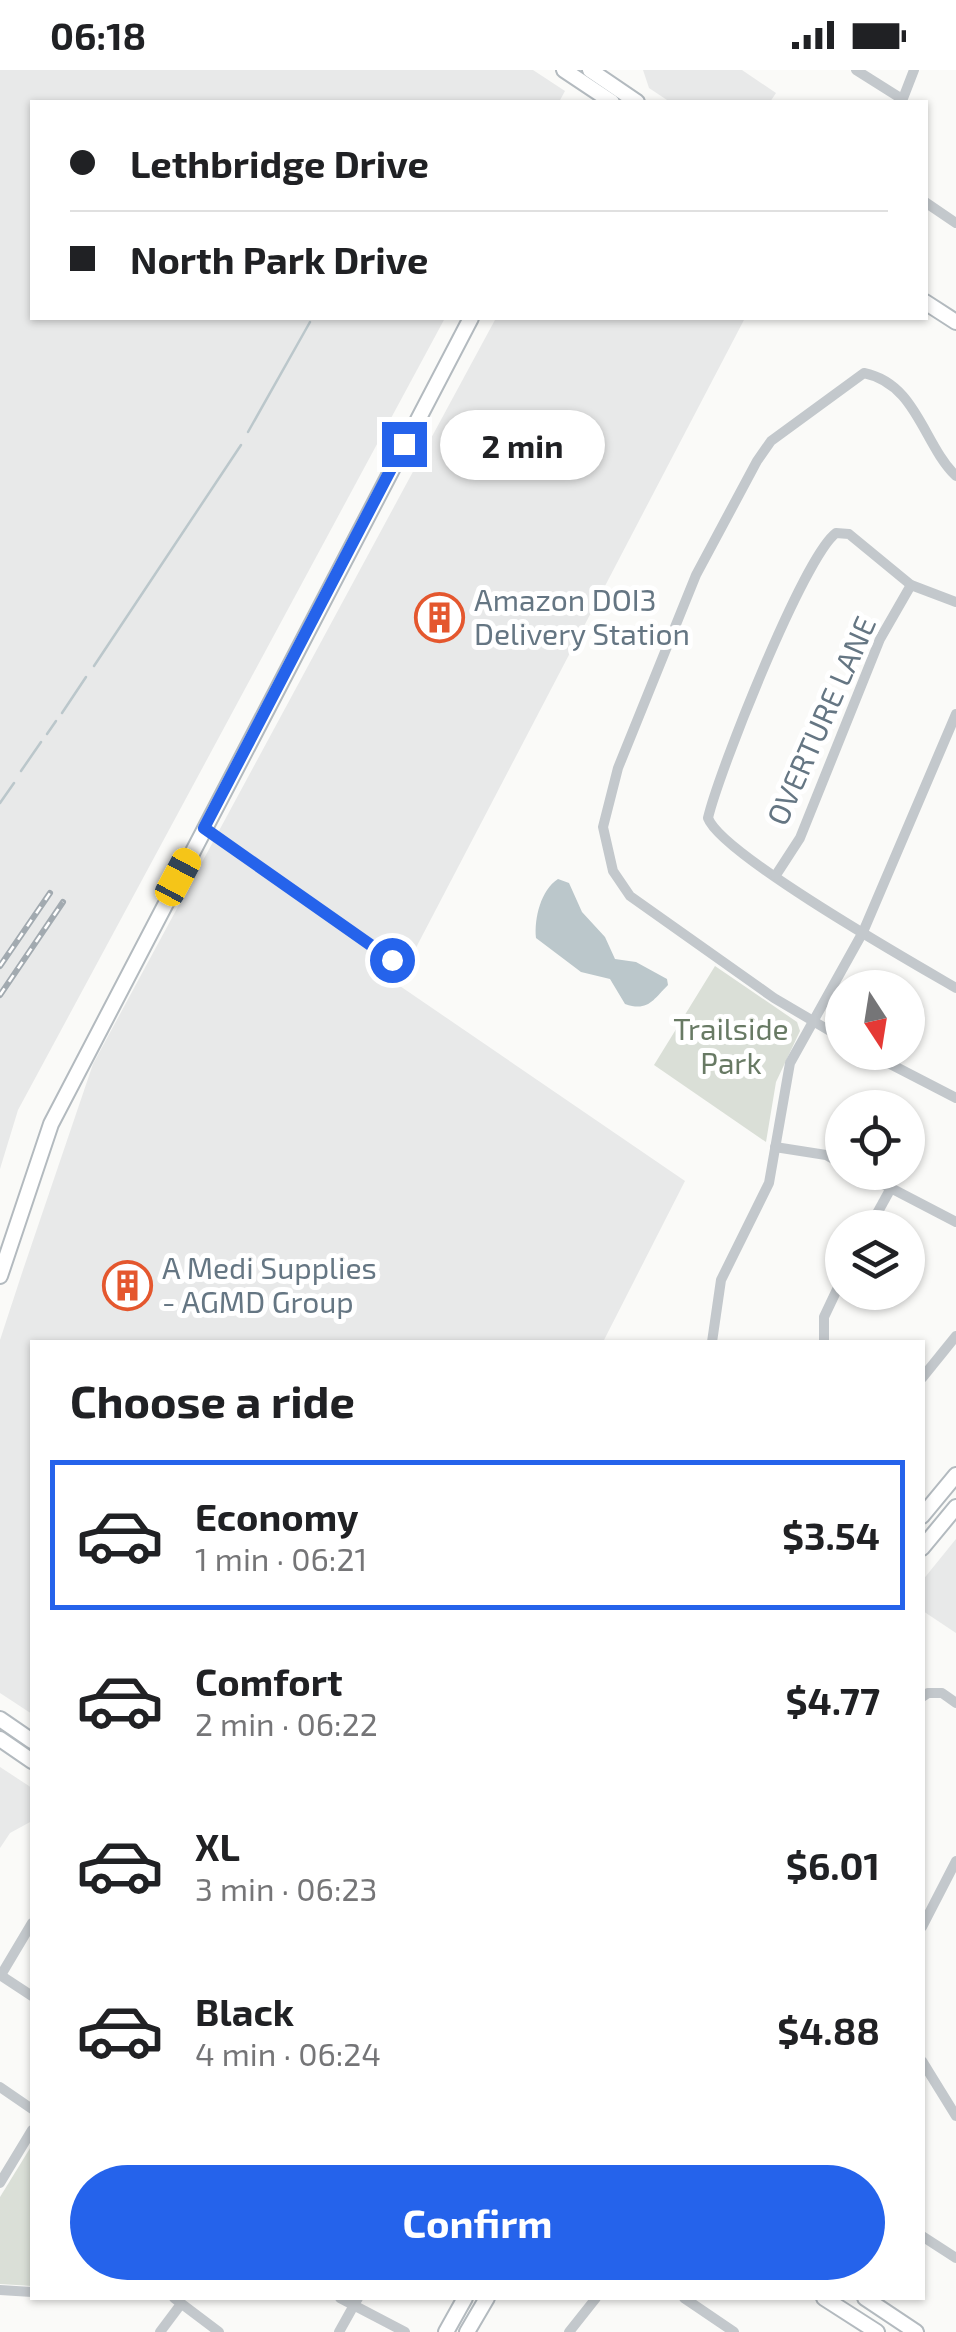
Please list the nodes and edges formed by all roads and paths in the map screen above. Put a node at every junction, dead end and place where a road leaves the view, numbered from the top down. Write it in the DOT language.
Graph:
graph roads {
  1 [pos="564,70"];
  2 [pos="856,70"];
  3 [pos="914,70"];
  4 [pos="593,81"];
  5 [pos="610,100"];
  6 [pos="633,100"];
  7 [pos="901,100"];
  8 [pos="902,100"];
  9 [pos="928,204"];
  10 [pos="956,224"];
  11 [pos="928,304"];
  12 [pos="470,320"];
  13 [pos="956,322"];
  14 [pos="956,476"];
  15 [pos="911,585"];
  16 [pos="956,602"];
  17 [pos="956,714"];
  18 [pos="204,828"];
  19 [pos="776,875"];
  20 [pos="863,932"];
  21 [pos="392,960"];
  22 [pos="954,984"];
  23 [pos="813,1021"];
  24 [pos="825,1028"];
  25 [pos="902,1070"];
  26 [pos="956,1098"];
  27 [pos="774,1147"];
  28 [pos="825,1155"];
  29 [pos="895,1190"];
  30 [pos="956,1222"];
  31 [pos="0,1276"];
  32 [pos="827,1310"];
  33 [pos="956,1336"];
  34 [pos="712,1340"];
  35 [pos="824,1340"];
  36 [pos="925,1374"];
  37 [pos="956,1475"];
  38 [pos="956,1507"];
  39 [pos="925,1512"];
  40 [pos="925,1544"];
  41 [pos="925,1697"];
  42 [pos="956,1703"];
  43 [pos="0,1719"];
  44 [pos="0,1739"];
  45 [pos="30,1740"];
  46 [pos="30,1760"];
  47 [pos="956,1861"];
  48 [pos="925,1921"];
  49 [pos="30,1926"];
  50 [pos="0,1975"];
  51 [pos="30,1995"];
  52 [pos="925,2066"];
  53 [pos="0,2087"];
  54 [pos="30,2109"];
  55 [pos="956,2116"];
  56 [pos="30,2133"];
  57 [pos="0,2183"];
  58 [pos="925,2238"];
  59 [pos="956,2258"];
  60 [pos="0,2290"];
  61 [pos="30,2292"];
  62 [pos="464,2300"];
  63 [pos="487,2300"];
  64 [pos="594,2300"];
  65 [pos="687,2300"];
  66 [pos="827,2300"];
  67 [pos="869,2300"];
  68 [pos="177,2301"];
  69 [pos="356,2302"];
  70 [pos="401,2331"];
  71 [pos="160,2332"];
  72 [pos="219,2332"];
  73 [pos="340,2332"];
  74 [pos="446,2332"];
  75 [pos="467,2332"];
  76 [pos="569,2332"];
  77 [pos="733,2332"];
  78 [pos="877,2332"];
  79 [pos="916,2332"];
  1 -- 4 [label="main road"];
  2 -- 7 [label="street"];
  3 -- 8 [label="street"];
  4 -- 5 [label="main road"];
  4 -- 6 [label="main road"];
  9 -- 10 [label="street"];
  11 -- 13 [label="main road"];
  12 -- 18 [label="main road"];
  14 -- 23 [label="street"];
  15 -- 16 [label="street"];
  15 -- 19 [label="street, OVERTURE LANE"];
  15 -- 19 [label="street"];
  17 -- 20 [label="street"];
  18 -- 21 [label="street"];
  18 -- 31 [label="main road"];
  19 -- 20 [label="street"];
  20 -- 22 [label="street"];
  20 -- 23 [label="street"];
  23 -- 24 [label="street"];
  23 -- 27 [label="street"];
  25 -- 26 [label="street"];
  27 -- 28 [label="street"];
  27 -- 34 [label="street"];
  29 -- 30 [label="street"];
  32 -- 35 [label="street"];
  33 -- 36 [label="street"];
  37 -- 39 [label="main road"];
  38 -- 40 [label="main road"];
  41 -- 42 [label="street"];
  43 -- 45 [label="main road"];
  44 -- 46 [label="main road"];
  47 -- 48 [label="street"];
  49 -- 50 [label="street"];
  50 -- 51 [label="street"];
  52 -- 55 [label="street"];
  53 -- 54 [label="street"];
  56 -- 57 [label="street"];
  58 -- 59 [label="street"];
  60 -- 61 [label="street"];
  62 -- 74 [label="main road"];
  63 -- 75 [label="main road"];
  64 -- 76 [label="street"];
  65 -- 77 [label="street"];
  66 -- 78 [label="main road"];
  67 -- 79 [label="main road"];
  68 -- 71 [label="street"];
  68 -- 72 [label="street"];
  69 -- 70 [label="street"];
  69 -- 73 [label="street"];
}
